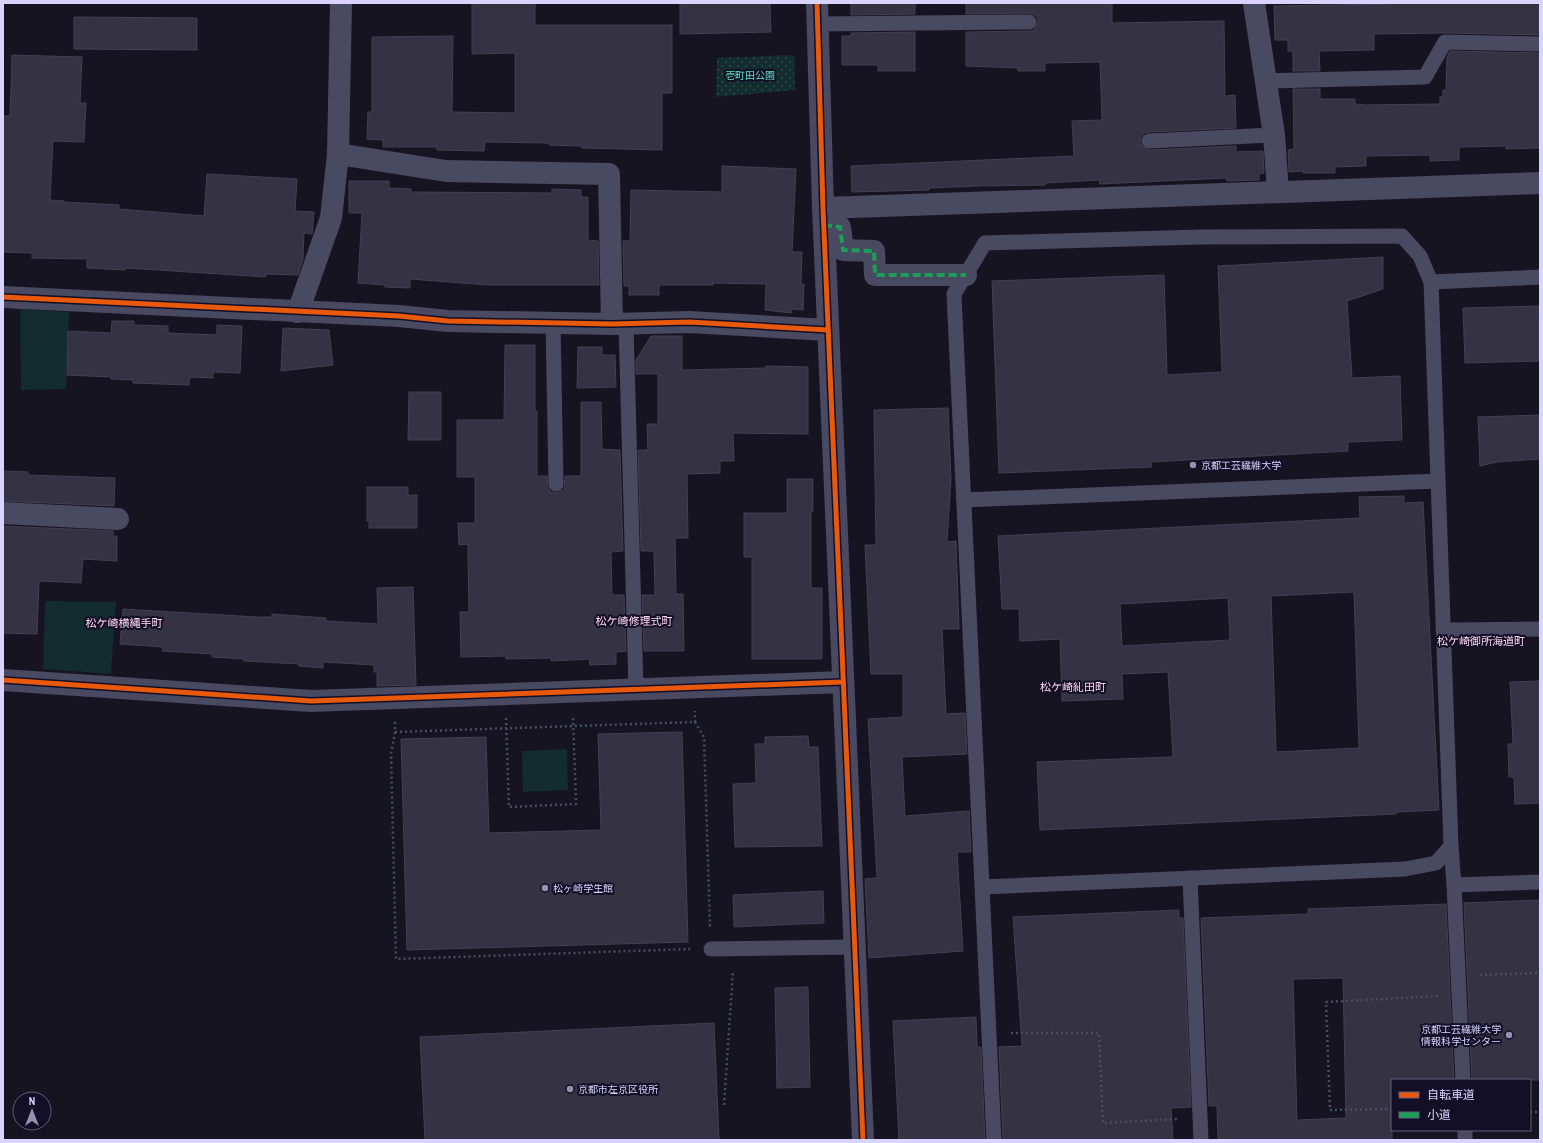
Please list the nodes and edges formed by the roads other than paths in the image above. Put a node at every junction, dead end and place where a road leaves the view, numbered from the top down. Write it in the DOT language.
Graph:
graph roads {
  1 [pos="341,3"];
  2 [pos="817,3"];
  3 [pos="1254,3"];
  4 [pos="1029,22"];
  5 [pos="818,24"];
  6 [pos="1540,44"];
  7 [pos="1265,81"];
  8 [pos="1274,135"];
  9 [pos="1149,141"];
  10 [pos="338,154"];
  11 [pos="1540,183"];
  12 [pos="1278,192"];
  13 [pos="823,217"];
  14 [pos="966,275"];
  15 [pos="1540,277"];
  16 [pos="1431,282"];
  17 [pos="3,297"];
  18 [pos="298,312"];
  19 [pos="553,322"];
  20 [pos="619,324"];
  21 [pos="828,330"];
  22 [pos="1438,481"];
  23 [pos="556,484"];
  24 [pos="964,500"];
  25 [pos="3,513"];
  26 [pos="118,519"];
  27 [pos="1540,628"];
  28 [pos="1443,630"];
  29 [pos="3,680"];
  30 [pos="843,682"];
  31 [pos="636,689"];
  32 [pos="1451,846"];
  33 [pos="1190,878"];
  34 [pos="1540,882"];
  35 [pos="1454,885"];
  36 [pos="982,887"];
  37 [pos="855,947"];
  38 [pos="711,949"];
  39 [pos="1463,1079"];
  40 [pos="863,1140"];
  41 [pos="994,1140"];
  42 [pos="1201,1140"];
  1 -- 10 [label="street"];
  2 -- 5 [label="street"];
  3 -- 7 [label="street"];
  4 -- 5 [label="lane"];
  5 -- 13 [label="street"];
  6 -- 7 [label="lane"];
  7 -- 8 [label="street"];
  8 -- 9 [label="lane"];
  8 -- 12 [label="street"];
  10 -- 18 [label="street"];
  10 -- 20 [label="street"];
  11 -- 12 [label="street"];
  12 -- 13 [label="street"];
  13 -- 14 [label="street"];
  13 -- 21 [label="street"];
  14 -- 16 [label="lane"];
  14 -- 24 [label="lane"];
  15 -- 16 [label="lane"];
  16 -- 22 [label="lane"];
  17 -- 18 [label="street"];
  18 -- 19 [label="street"];
  19 -- 20 [label="street"];
  19 -- 23 [label="lane"];
  20 -- 21 [label="street"];
  20 -- 31 [label="lane"];
  21 -- 30 [label="street"];
  22 -- 24 [label="lane"];
  22 -- 28 [label="lane"];
  24 -- 36 [label="lane"];
  25 -- 26 [label="street"];
  27 -- 28 [label="lane"];
  28 -- 32 [label="lane"];
  29 -- 31 [label="street"];
  30 -- 31 [label="street"];
  30 -- 37 [label="street"];
  32 -- 33 [label="lane"];
  32 -- 35 [label="lane"];
  33 -- 36 [label="lane"];
  33 -- 42 [label="lane"];
  34 -- 35 [label="lane"];
  35 -- 39 [label="lane"];
  36 -- 41 [label="lane"];
  37 -- 38 [label="lane"];
  37 -- 40 [label="street"];
}
